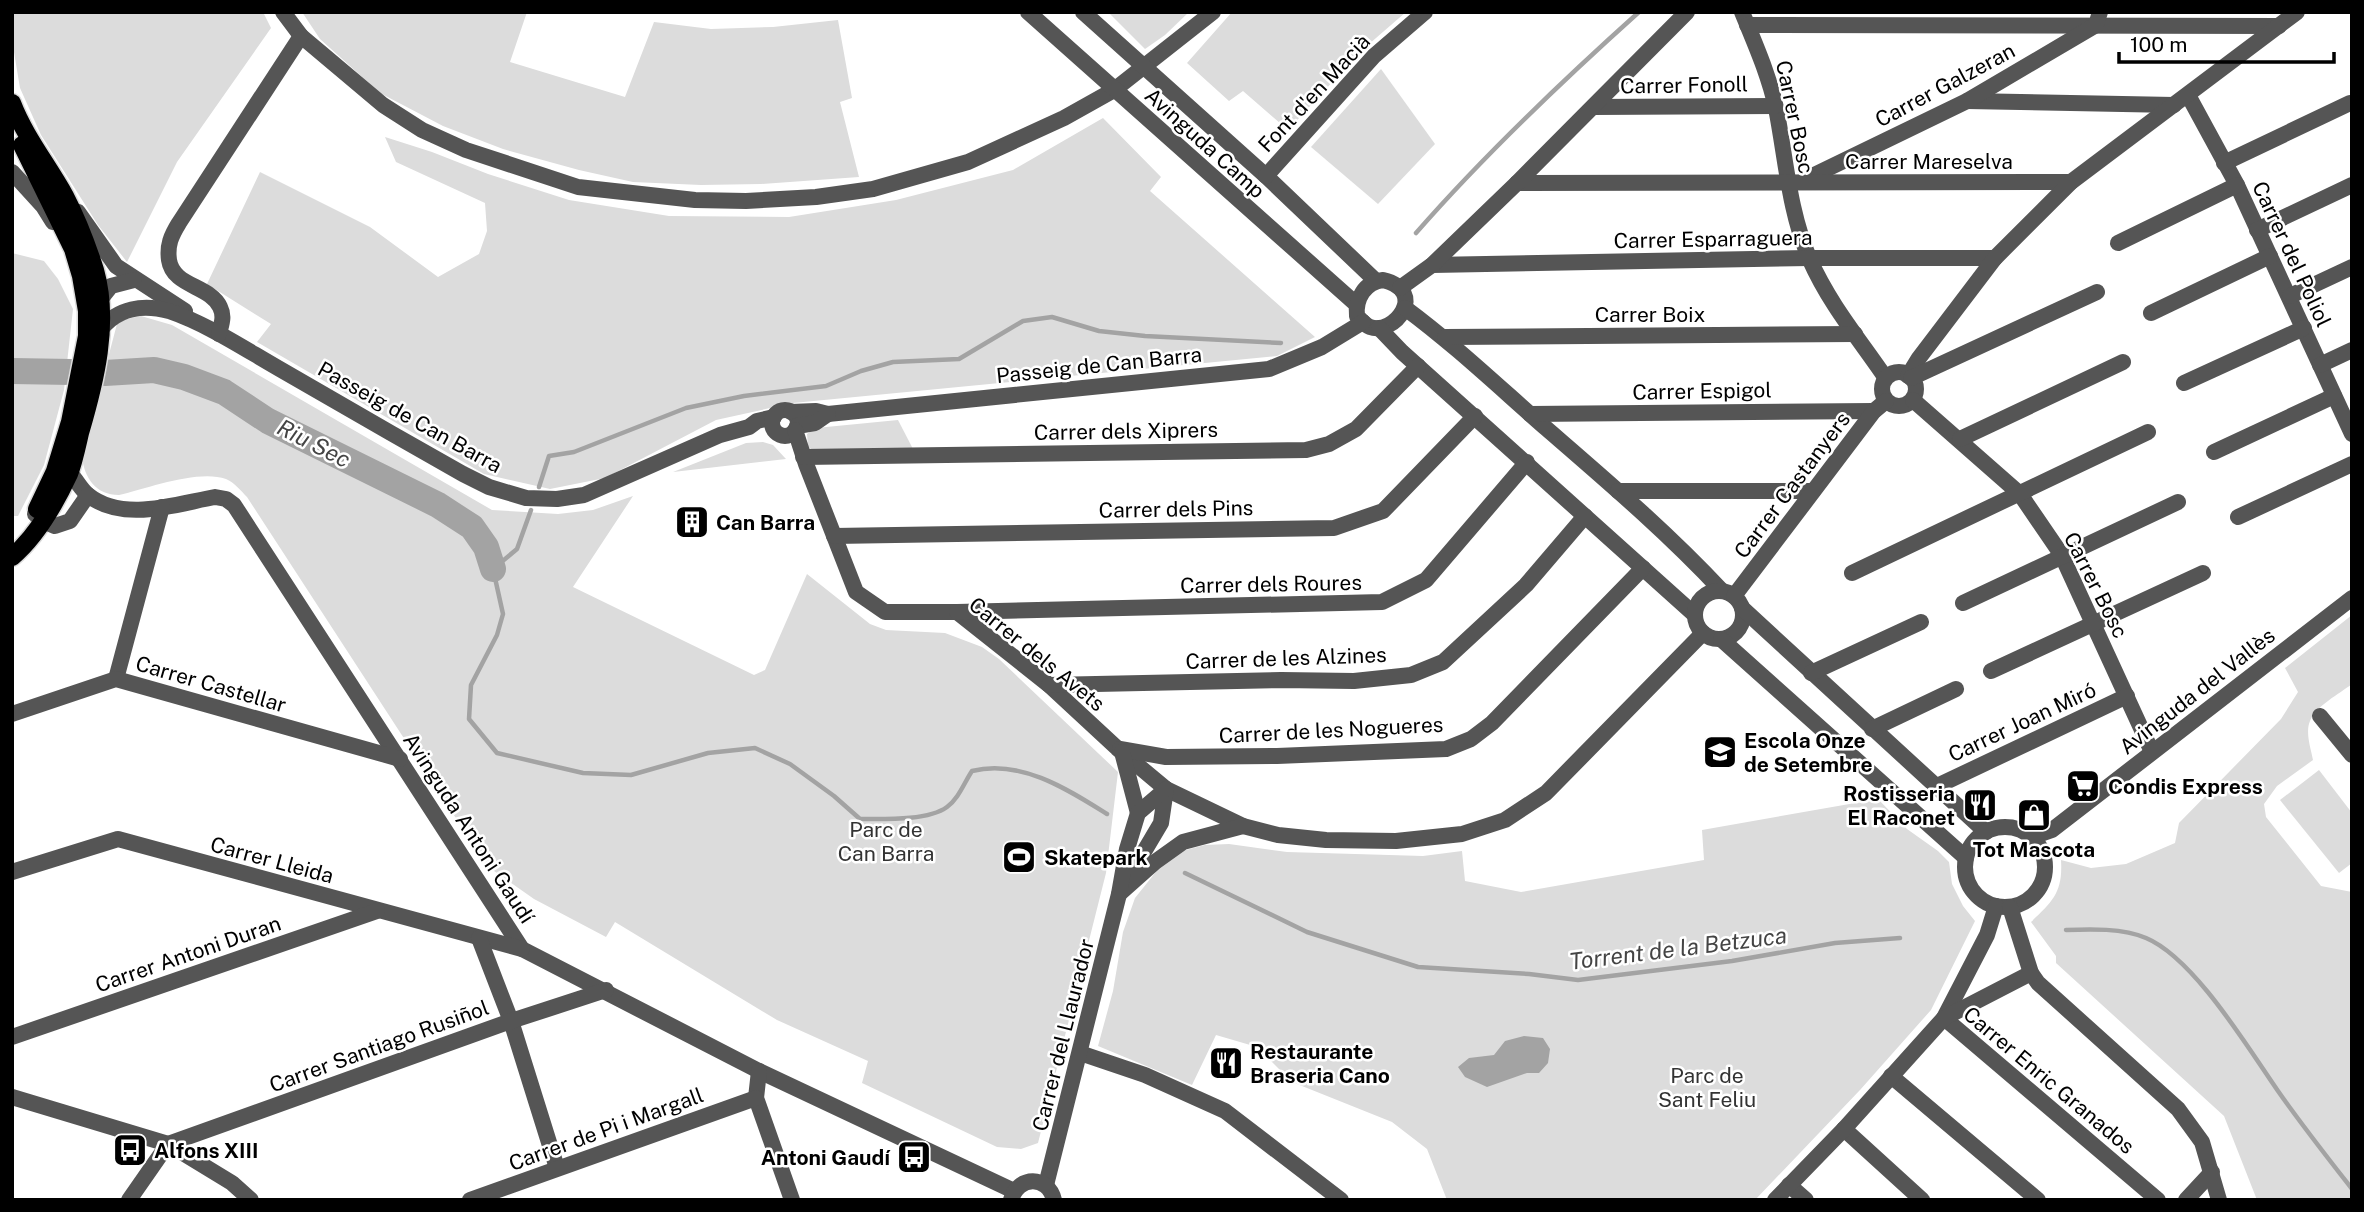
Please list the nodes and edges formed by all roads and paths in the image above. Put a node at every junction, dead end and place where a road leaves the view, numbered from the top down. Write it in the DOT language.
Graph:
graph roads {
  1 [pos="283,12"];
  2 [pos="1028,12"];
  3 [pos="1083,12"];
  4 [pos="1213,12"];
  5 [pos="1424,12"];
  6 [pos="1687,12"];
  7 [pos="2297,12"];
  8 [pos="1745,19"];
  9 [pos="2098,19"];
  10 [pos="2279,26"];
  11 [pos="301,36"];
  12 [pos="1145,66"];
  13 [pos="1114,90"];
  14 [pos="2189,95"];
  15 [pos="1966,101"];
  16 [pos="12,103"];
  17 [pos="2350,103"];
  18 [pos="2174,105"];
  19 [pos="1775,106"];
  20 [pos="1593,107"];
  21 [pos="12,123"];
  22 [pos="2224,163"];
  23 [pos="12,172"];
  24 [pos="1266,176"];
  25 [pos="1794,182"];
  26 [pos="2071,182"];
  27 [pos="1517,183"];
  28 [pos="2236,185"];
  29 [pos="2352,185"];
  30 [pos="64,195"];
  31 [pos="2257,229"];
  32 [pos="2118,243"];
  33 [pos="2270,256"];
  34 [pos="1809,258"];
  35 [pos="1995,258"];
  36 [pos="1432,265"];
  37 [pos="78,266"];
  38 [pos="2352,267"];
  39 [pos="134,280"];
  40 [pos="1376,281"];
  41 [pos="1401,288"];
  42 [pos="2097,292"];
  43 [pos="2290,296"];
  44 [pos="100,297"];
  45 [pos="1356,304"];
  46 [pos="1405,308"];
  47 [pos="2151,313"];
  48 [pos="1363,322"];
  49 [pos="1379,328"];
  50 [pos="2304,328"];
  51 [pos="101,329"];
  52 [pos="219,334"];
  53 [pos="1855,334"];
  54 [pos="1445,337"];
  55 [pos="2352,350"];
  56 [pos="2123,362"];
  57 [pos="82,364"];
  58 [pos="2320,365"];
  59 [pos="1418,366"];
  60 [pos="1885,377"];
  61 [pos="1910,377"];
  62 [pos="2184,383"];
  63 [pos="2334,397"];
  64 [pos="1913,400"];
  65 [pos="1880,406"];
  66 [pos="1530,414"];
  67 [pos="1475,416"];
  68 [pos="786,426"];
  69 [pos="2148,432"];
  70 [pos="2351,433"];
  71 [pos="1960,439"];
  72 [pos="2214,452"];
  73 [pos="803,457"];
  74 [pos="1527,462"];
  75 [pos="2352,464"];
  76 [pos="64,468"];
  77 [pos="1618,491"];
  78 [pos="1813,491"];
  79 [pos="2020,494"];
  80 [pos="88,495"];
  81 [pos="2178,502"];
  82 [pos="162,507"];
  83 [pos="1585,516"];
  84 [pos="2238,517"];
  85 [pos="39,518"];
  86 [pos="834,536"];
  87 [pos="12,547"];
  88 [pos="12,557"];
  89 [pos="2062,558"];
  90 [pos="1643,568"];
  91 [pos="1853,573"];
  92 [pos="2203,573"];
  93 [pos="1732,598"];
  94 [pos="2352,598"];
  95 [pos="1963,603"];
  96 [pos="957,612"];
  97 [pos="1695,615"];
  98 [pos="1921,622"];
  99 [pos="2093,625"];
  100 [pos="1703,634"];
  101 [pos="1721,639"];
  102 [pos="1991,671"];
  103 [pos="1811,673"];
  104 [pos="116,679"];
  105 [pos="1049,685"];
  106 [pos="1956,689"];
  107 [pos="2127,696"];
  108 [pos="12,714"];
  109 [pos="2320,716"];
  110 [pos="1872,729"];
  111 [pos="1121,751"];
  112 [pos="2152,752"];
  113 [pos="2352,755"];
  114 [pos="400,759"];
  115 [pos="1935,787"];
  116 [pos="1166,789"];
  117 [pos="1138,813"];
  118 [pos="1243,826"];
  119 [pos="1986,832"];
  120 [pos="2032,837"];
  121 [pos="1966,858"];
  122 [pos="12,872"];
  123 [pos="1119,894"];
  124 [pos="2003,906"];
  125 [pos="377,911"];
  126 [pos="478,938"];
  127 [pos="522,949"];
  128 [pos="2031,973"];
  129 [pos="606,990"];
  130 [pos="1944,1018"];
  131 [pos="511,1021"];
  132 [pos="12,1037"];
  133 [pos="1080,1053"];
  134 [pos="759,1071"];
  135 [pos="1891,1076"];
  136 [pos="12,1097"];
  137 [pos="757,1098"];
  138 [pos="1844,1129"];
  139 [pos="168,1144"];
  140 [pos="557,1168"];
  141 [pos="2212,1172"];
  142 [pos="1046,1185"];
  143 [pos="1789,1185"];
  144 [pos="1013,1195"];
  145 [pos="128,1200"];
  146 [pos="251,1200"];
  147 [pos="470,1200"];
  148 [pos="792,1200"];
  149 [pos="1054,1200"];
  150 [pos="1341,1200"];
  151 [pos="1774,1200"];
  152 [pos="1806,1200"];
  153 [pos="1922,1200"];
  154 [pos="2038,1200"];
  155 [pos="2158,1200"];
  156 [pos="2186,1200"];
  157 [pos="2219,1200"];
  1 -- 11 [label="street"];
  2 -- 13 [label="street, Avinguda Camp"];
  3 -- 12 [label="street, Avinguda Camp"];
  4 -- 12 [label="street"];
  5 -- 24 [label="street, Font d'en Macià"];
  6 -- 20 [label="street"];
  7 -- 10 [label="street"];
  8 -- 9 [label="street"];
  8 -- 19 [label="street, Carrer Bosc"];
  9 -- 10 [label="street"];
  9 -- 15 [label="street, Carrer Galzeran"];
  10 -- 14 [label="street"];
  11 -- 13 [label="street"];
  11 -- 52 [label="street"];
  12 -- 13 [label="street"];
  12 -- 24 [label="street, Avinguda Camp"];
  13 -- 45 [label="street, Avinguda Camp"];
  14 -- 18 [label="street"];
  14 -- 22 [label="street, Carrer del Poliol"];
  15 -- 18 [label="street"];
  15 -- 25 [label="street, Carrer Galzeran"];
  16 -- 30 [label="main road"];
  17 -- 22 [label="street"];
  18 -- 26 [label="street"];
  19 -- 20 [label="street, Carrer Fonoll"];
  19 -- 25 [label="street, Carrer Bosc"];
  20 -- 27 [label="street"];
  21 -- 37 [label="main road"];
  22 -- 28 [label="street, Carrer del Poliol"];
  23 -- 37 [label="street"];
  24 -- 40 [label="street, Avinguda Camp"];
  25 -- 26 [label="street, Carrer Mareselva"];
  25 -- 27 [label="street, Carrer Galzeran"];
  25 -- 34 [label="street, Carrer Bosc"];
  26 -- 35 [label="street"];
  27 -- 36 [label="street"];
  28 -- 31 [label="street, Carrer del Poliol"];
  28 -- 32 [label="street"];
  29 -- 31 [label="street"];
  30 -- 39 [label="street"];
  30 -- 44 [label="main road"];
  31 -- 33 [label="street, Carrer del Poliol"];
  33 -- 43 [label="street, Carrer del Poliol"];
  33 -- 47 [label="street"];
  34 -- 35 [label="street, Carrer Esparraguera"];
  34 -- 36 [label="street, Carrer Esparraguera"];
  34 -- 53 [label="street, Carrer Bosc"];
  35 -- 61 [label="street"];
  36 -- 41 [label="street"];
  37 -- 57 [label="main road"];
  38 -- 43 [label="street"];
  39 -- 44 [label="street"];
  39 -- 52 [label="street"];
  40 -- 41 [label="street"];
  40 -- 45 [label="street"];
  41 -- 46 [label="street"];
  42 -- 61 [label="street"];
  43 -- 50 [label="street, Carrer del Poliol"];
  44 -- 51 [label="main road"];
  44 -- 57 [label="street"];
  45 -- 48 [label="street"];
  46 -- 49 [label="street"];
  46 -- 54 [label="street"];
  48 -- 49 [label="street"];
  48 -- 68 [label="street, Passeig de Can Barra"];
  49 -- 59 [label="street"];
  50 -- 58 [label="street, Carrer del Poliol"];
  50 -- 62 [label="street"];
  51 -- 52 [label="street, Passeig de Can Barra"];
  51 -- 76 [label="main road"];
  52 -- 68 [label="street, Passeig de Can Barra"];
  53 -- 54 [label="street, Carrer Boix"];
  53 -- 60 [label="street, Carrer Bosc"];
  54 -- 66 [label="street"];
  55 -- 58 [label="street"];
  56 -- 71 [label="street"];
  57 -- 76 [label="main road"];
  58 -- 63 [label="street, Carrer del Poliol"];
  59 -- 67 [label="street"];
  59 -- 73 [label="street, Carrer dels Xiprers"];
  60 -- 61 [label="street"];
  60 -- 65 [label="street"];
  61 -- 64 [label="street"];
  63 -- 70 [label="street, Carrer del Poliol"];
  63 -- 72 [label="street"];
  64 -- 65 [label="street"];
  64 -- 71 [label="street, Carrer Bosc"];
  65 -- 66 [label="street, Carrer Espigol"];
  65 -- 78 [label="street, Carrer Castanyers"];
  66 -- 77 [label="street"];
  67 -- 74 [label="street"];
  67 -- 86 [label="street, Carrer dels Pins"];
  68 -- 73 [label="street, Carrer dels Avets"];
  69 -- 79 [label="street"];
  71 -- 79 [label="street, Carrer Bosc"];
  73 -- 86 [label="street, Carrer dels Avets"];
  74 -- 83 [label="street"];
  74 -- 96 [label="street, Carrer dels Roures"];
  75 -- 84 [label="street"];
  76 -- 80 [label="street"];
  76 -- 85 [label="main road"];
  77 -- 78 [label="street"];
  77 -- 93 [label="street"];
  78 -- 93 [label="street, Carrer Castanyers"];
  79 -- 89 [label="street, Carrer Bosc"];
  79 -- 91 [label="street"];
  80 -- 82 [label="street, Avinguda Antoni Gaudí"];
  80 -- 85 [label="street"];
  81 -- 89 [label="street"];
  82 -- 104 [label="street"];
  82 -- 114 [label="street, Avinguda Antoni Gaudí"];
  83 -- 90 [label="street"];
  83 -- 105 [label="street, Carrer de les Alzines"];
  85 -- 87 [label="main road"];
  85 -- 88 [label="main road"];
  86 -- 96 [label="street, Carrer dels Avets"];
  89 -- 95 [label="street"];
  89 -- 99 [label="street, Carrer Bosc"];
  90 -- 97 [label="street"];
  90 -- 111 [label="street, Carrer de les Nogueres"];
  92 -- 99 [label="street"];
  93 -- 97 [label="street"];
  93 -- 101 [label="street"];
  93 -- 103 [label="street"];
  94 -- 112 [label="street, Avinguda del Vallès"];
  96 -- 105 [label="street, Carrer dels Avets"];
  97 -- 100 [label="street"];
  98 -- 103 [label="street"];
  99 -- 102 [label="street"];
  99 -- 107 [label="street, Carrer Bosc"];
  100 -- 101 [label="street"];
  100 -- 118 [label="street, Carrer dels Avets"];
  101 -- 121 [label="street"];
  103 -- 110 [label="street"];
  104 -- 108 [label="street, Carrer Castellar"];
  104 -- 114 [label="street, Carrer Castellar"];
  105 -- 111 [label="street, Carrer dels Avets"];
  106 -- 110 [label="street"];
  107 -- 112 [label="street, Carrer Bosc"];
  107 -- 115 [label="street, Carrer Joan Miró"];
  109 -- 113 [label="street"];
  110 -- 115 [label="street"];
  111 -- 116 [label="street, Carrer dels Avets"];
  111 -- 117 [label="street"];
  112 -- 120 [label="street, Avinguda del Vallès"];
  114 -- 127 [label="street, Avinguda Antoni Gaudí"];
  115 -- 119 [label="street"];
  116 -- 117 [label="street"];
  116 -- 118 [label="street, Carrer dels Avets"];
  116 -- 123 [label="street, Carrer del Llaurador"];
  117 -- 123 [label="street, Carrer del Llaurador"];
  118 -- 123 [label="street"];
  119 -- 120 [label="street"];
  119 -- 121 [label="street"];
  120 -- 124 [label="street"];
  121 -- 124 [label="street"];
  122 -- 125 [label="street, Carrer Lleida"];
  123 -- 133 [label="street, Carrer del Llaurador"];
  124 -- 128 [label="street"];
  124 -- 130 [label="street, Carrer Enric Granados"];
  125 -- 126 [label="street, Carrer Lleida"];
  125 -- 132 [label="street, Carrer Antoni Duran"];
  126 -- 127 [label="street, Carrer Lleida"];
  126 -- 131 [label="street"];
  127 -- 129 [label="street, Avinguda Antoni Gaudí"];
  128 -- 130 [label="street"];
  128 -- 141 [label="street"];
  129 -- 131 [label="street, Carrer Santiago Rusiñol"];
  129 -- 134 [label="street, Avinguda Antoni Gaudí"];
  130 -- 135 [label="street"];
  130 -- 155 [label="street, Carrer Enric Granados"];
  131 -- 139 [label="street, Carrer Santiago Rusiñol"];
  131 -- 140 [label="street"];
  133 -- 142 [label="street, Carrer del Llaurador"];
  133 -- 150 [label="street"];
  134 -- 137 [label="street"];
  134 -- 144 [label="street, Avinguda Antoni Gaudí"];
  135 -- 138 [label="street"];
  135 -- 154 [label="street"];
  136 -- 139 [label="street"];
  137 -- 140 [label="street, Carrer de Pi i Margall"];
  137 -- 148 [label="street"];
  138 -- 143 [label="street"];
  138 -- 153 [label="street"];
  139 -- 145 [label="street"];
  139 -- 146 [label="street"];
  140 -- 147 [label="street, Carrer de Pi i Margall"];
  141 -- 156 [label="street"];
  141 -- 157 [label="street"];
  142 -- 144 [label="street"];
  142 -- 149 [label="street"];
  143 -- 151 [label="street"];
  143 -- 152 [label="street"];
}
